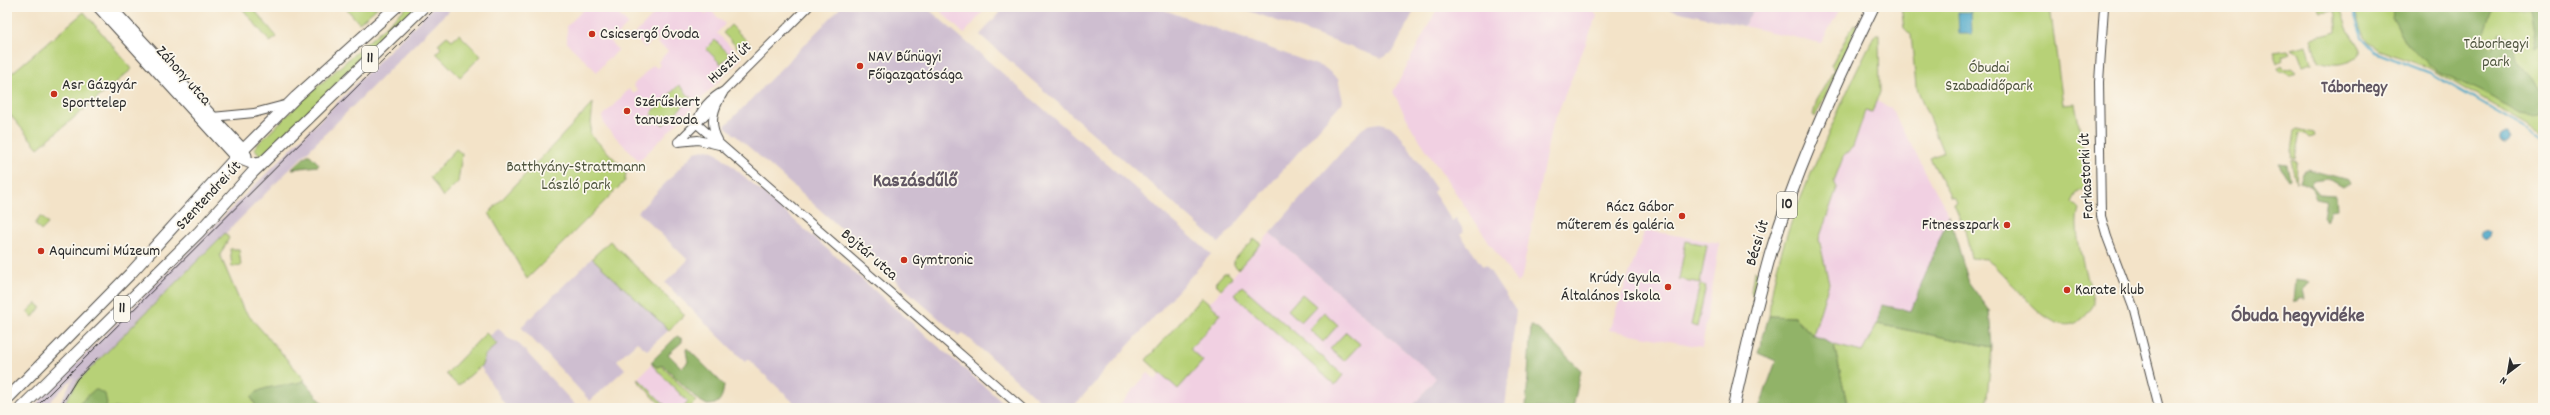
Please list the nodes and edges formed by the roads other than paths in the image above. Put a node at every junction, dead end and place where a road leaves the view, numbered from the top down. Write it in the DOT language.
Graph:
graph roads {
  1 [pos="99,7"];
  2 [pos="110,7"];
  3 [pos="396,7"];
  4 [pos="423,7"];
  5 [pos="808,7"];
  6 [pos="1873,7"];
  7 [pos="2104,7"];
  8 [pos="724,92"];
  9 [pos="289,104"];
  10 [pos="716,104"];
  11 [pos="212,117"];
  12 [pos="697,124"];
  13 [pos="722,146"];
  14 [pos="240,154"];
  15 [pos="247,162"];
  16 [pos="262,163"];
  17 [pos="244,182"];
  18 [pos="7,400"];
  19 [pos="21,408"];
  20 [pos="1022,408"];
  21 [pos="1733,408"];
  22 [pos="2159,408"];
  1 -- 14 [label="main road, Záhony utca"];
  2 -- 11 [label="main road, Záhony utca"];
  3 -- 9 [label="main road, Szentendrei út / 11"];
  4 -- 16 [label="main road, Szentendrei út / 11"];
  5 -- 8 [label="street, Huszti út"];
  6 -- 21 [label="main road, Bécsi út / 10"];
  7 -- 22 [label="street, Farkastorki út"];
  8 -- 10 [label="street"];
  8 -- 12 [label="street, Huszti út"];
  9 -- 11 [label="street, Záhony utca"];
  9 -- 14 [label="main road, Szentendrei út / 11"];
  10 -- 12 [label="street, Huszti út"];
  10 -- 13 [label="street"];
  11 -- 14 [label="main road, Záhony utca"];
  12 -- 13 [label="street, Bojtár utca"];
  12 -- 13 [label="street"];
  13 -- 20 [label="street, Bojtár utca"];
  14 -- 15 [label="main road, Záhony utca"];
  14 -- 18 [label="main road, Szentendrei út / 11"];
  15 -- 16 [label="main road, Záhony utca"];
  15 -- 17 [label="main road"];
  16 -- 17 [label="main road, Szentendrei út / 11"];
  17 -- 19 [label="main road, Szentendrei út / 11"];
}
